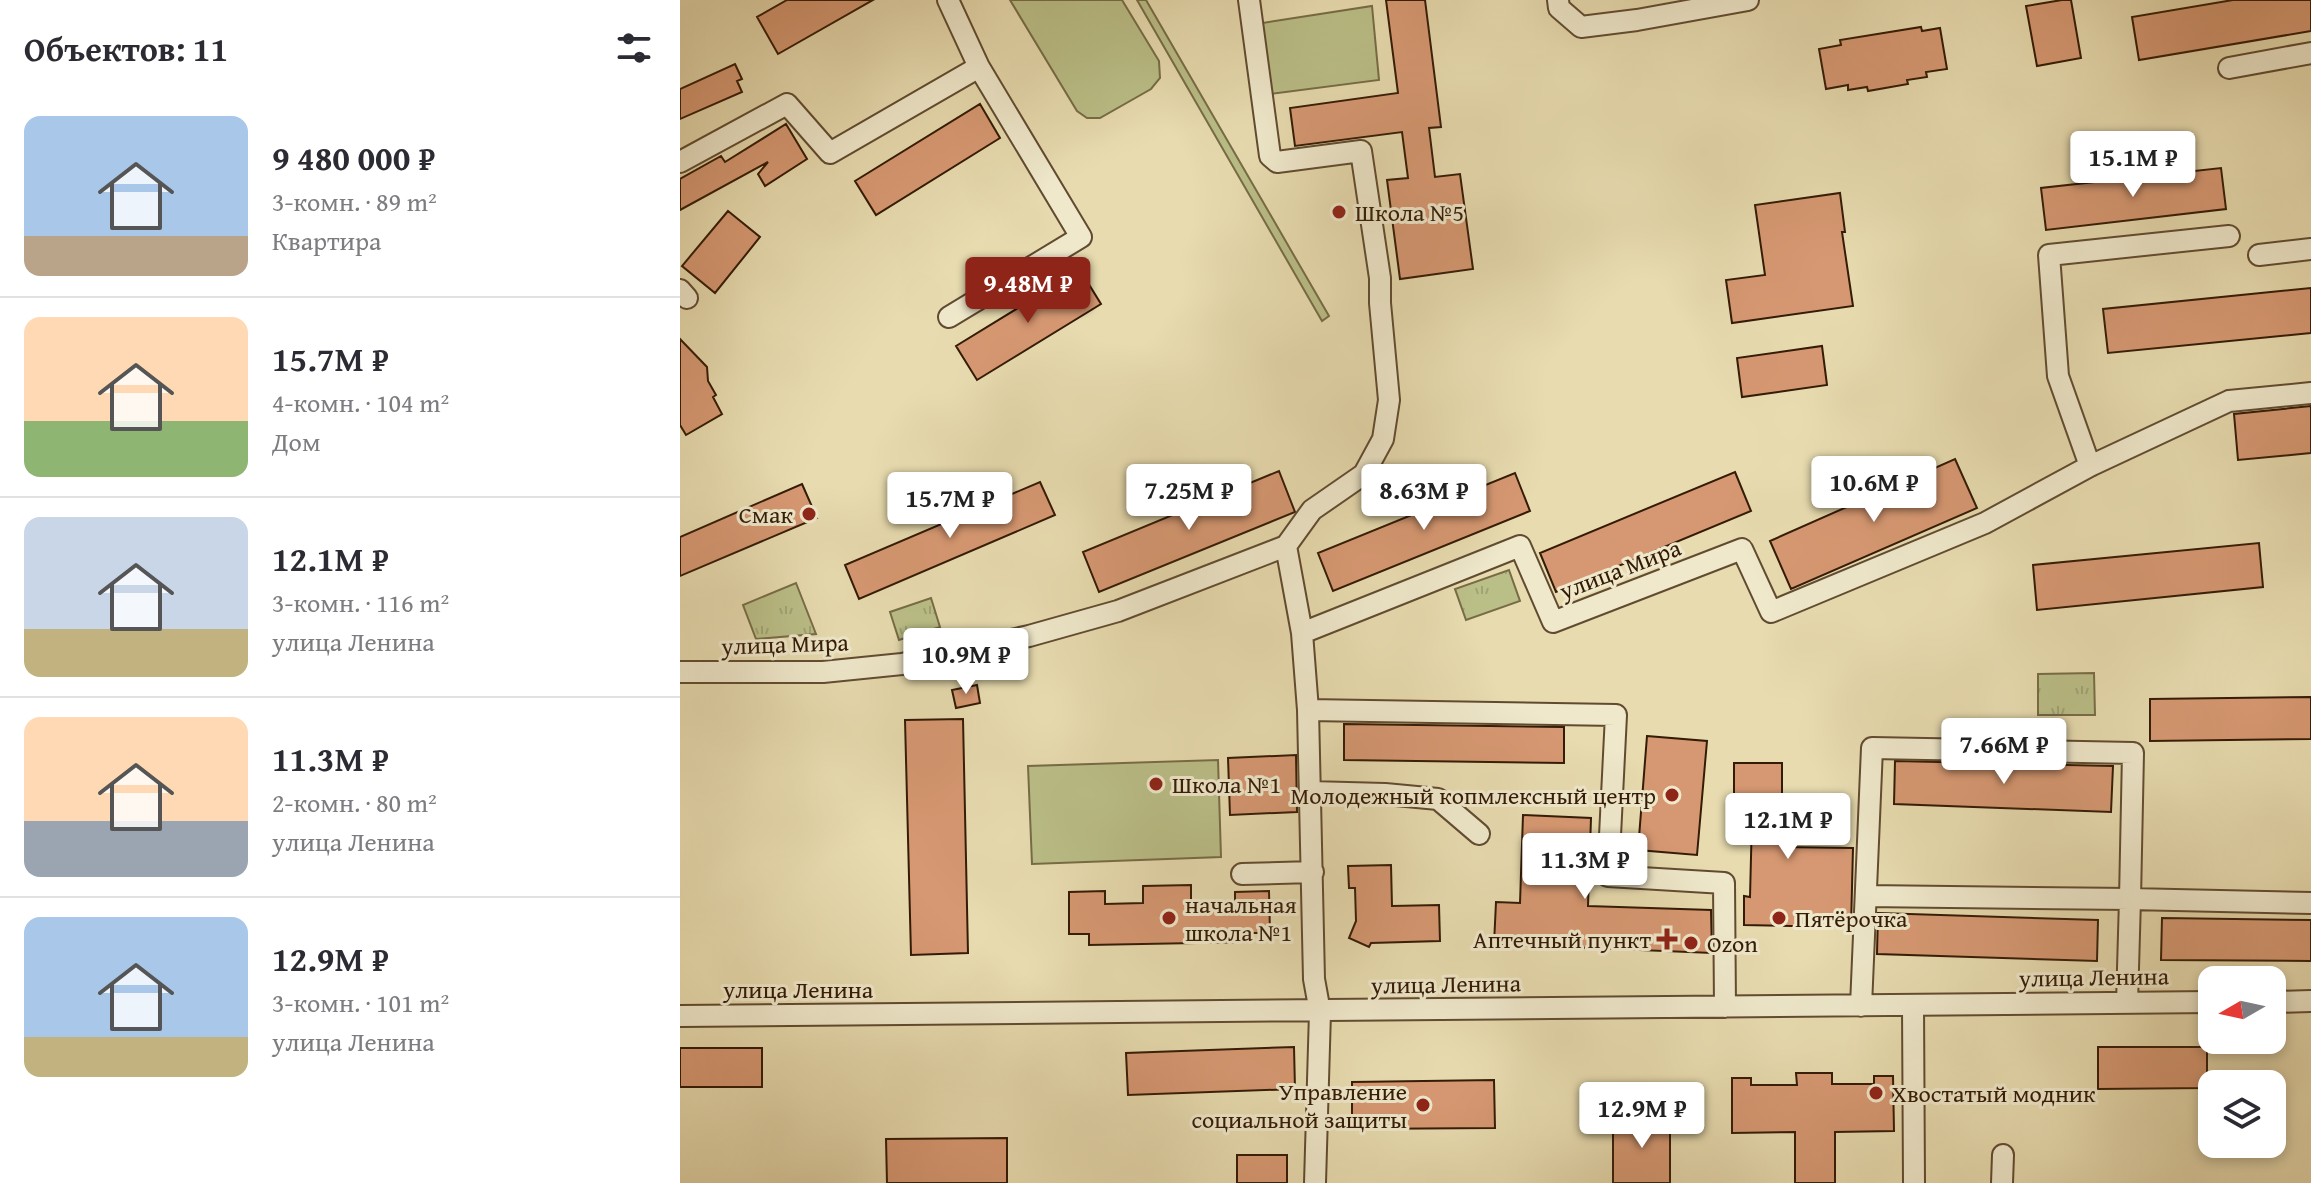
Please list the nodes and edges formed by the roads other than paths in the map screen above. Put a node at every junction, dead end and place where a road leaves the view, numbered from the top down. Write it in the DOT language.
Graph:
graph roads {
  1 [pos="948,0"];
  2 [pos="1249,0"];
  3 [pos="1748,0"];
  4 [pos="1558,4"];
  5 [pos="2311,53"];
  6 [pos="979,67"];
  7 [pos="2229,68"];
  8 [pos="680,162"];
  9 [pos="2229,236"];
  10 [pos="2311,249"];
  11 [pos="2259,255"];
  12 [pos="949,317"];
  13 [pos="2311,393"];
  14 [pos="2090,466"];
  15 [pos="1286,546"];
  16 [pos="1302,633"];
  17 [pos="680,672"];
  18 [pos="1308,710"];
  19 [pos="1310,792"];
  20 [pos="1479,834"];
  21 [pos="1313,872"];
  22 [pos="1242,874"];
  23 [pos="1866,896"];
  24 [pos="2130,899"];
  25 [pos="2311,903"];
  26 [pos="2311,1001"];
  27 [pos="2198,1002"];
  28 [pos="2286,1002"];
  29 [pos="2127,1003"];
  30 [pos="1913,1005"];
  31 [pos="1861,1006"];
  32 [pos="1725,1007"];
  33 [pos="1320,1012"];
  34 [pos="680,1016"];
  35 [pos="2003,1155"];
  36 [pos="1315,1183"];
  37 [pos="1914,1183"];
  38 [pos="2002,1183"];
  1 -- 6 [label="street"];
  2 -- 15 [label="street"];
  3 -- 4 [label="street"];
  5 -- 7 [label="street"];
  6 -- 8 [label="street"];
  6 -- 12 [label="street"];
  9 -- 14 [label="street"];
  10 -- 11 [label="street"];
  13 -- 14 [label="street, улица Мира"];
  14 -- 16 [label="street, улица Мира"];
  15 -- 16 [label="street"];
  15 -- 17 [label="street, улица Мира"];
  16 -- 18 [label="street"];
  18 -- 19 [label="street"];
  18 -- 32 [label="street"];
  19 -- 20 [label="street"];
  19 -- 21 [label="street"];
  21 -- 22 [label="street"];
  21 -- 33 [label="street"];
  23 -- 24 [label="street"];
  23 -- 24 [label="street"];
  23 -- 31 [label="street"];
  24 -- 25 [label="street"];
  24 -- 29 [label="street"];
  26 -- 28 [label="street"];
  27 -- 29 [label="street, улица Ленина"];
  29 -- 30 [label="street, улица Ленина"];
  30 -- 31 [label="street, улица Ленина"];
  30 -- 37 [label="street"];
  31 -- 32 [label="street, улица Ленина"];
  32 -- 33 [label="street, улица Ленина"];
  33 -- 34 [label="street, улица Ленина"];
  33 -- 36 [label="street"];
  35 -- 38 [label="street"];
}
